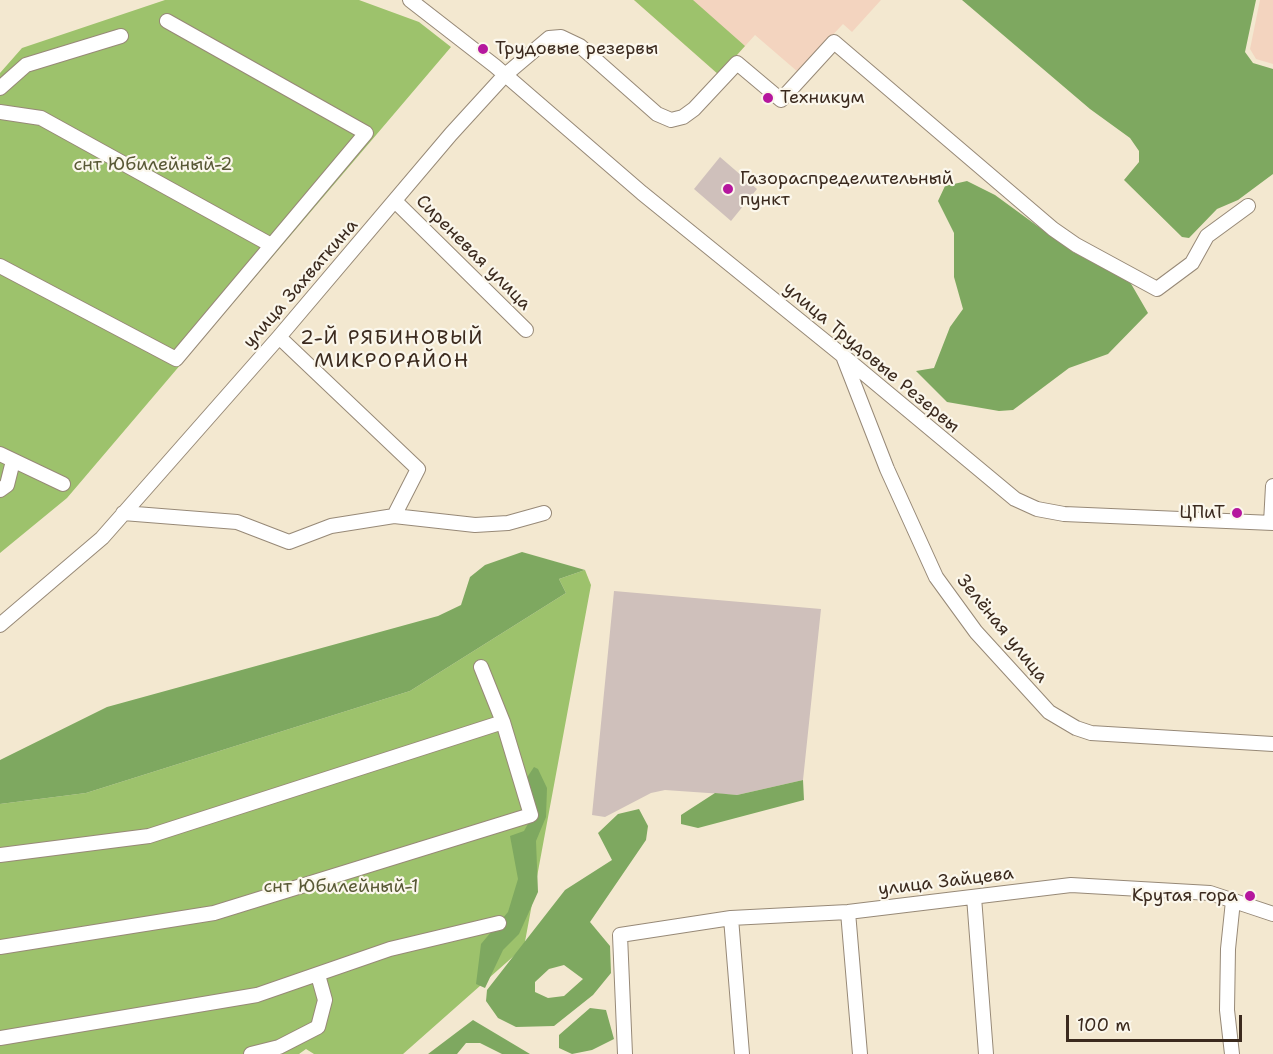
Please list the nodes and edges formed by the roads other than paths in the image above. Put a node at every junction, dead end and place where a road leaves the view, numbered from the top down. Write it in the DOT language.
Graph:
graph roads {
  1 [pos="410,0"];
  2 [pos="167,21"];
  3 [pos="121,36"];
  4 [pos="504,76"];
  5 [pos="0,88"];
  6 [pos="0,112"];
  7 [pos="396,202"];
  8 [pos="1248,206"];
  9 [pos="271,245"];
  10 [pos="0,266"];
  11 [pos="526,330"];
  12 [pos="279,337"];
  13 [pos="842,355"];
  14 [pos="0,454"];
  15 [pos="13,462"];
  16 [pos="63,484"];
  17 [pos="1273,486"];
  18 [pos="0,490"];
  19 [pos="123,513"];
  20 [pos="544,513"];
  21 [pos="393,516"];
  22 [pos="1272,523"];
  23 [pos="0,625"];
  24 [pos="481,667"];
  25 [pos="502,722"];
  26 [pos="1273,744"];
  27 [pos="0,855"];
  28 [pos="974,897"];
  29 [pos="1233,901"];
  30 [pos="848,912"];
  31 [pos="1273,914"];
  32 [pos="731,918"];
  33 [pos="499,923"];
  34 [pos="0,947"];
  35 [pos="318,975"];
  36 [pos="0,1038"];
  37 [pos="251,1054"];
  38 [pos="626,1054"];
  39 [pos="742,1054"];
  40 [pos="860,1054"];
  41 [pos="986,1054"];
  42 [pos="1232,1054"];
  1 -- 4 [label="street, улица Трудовые Резервы"];
  2 -- 9 [label="street"];
  3 -- 5 [label="street"];
  4 -- 7 [label="street, улица Захваткина"];
  4 -- 8 [label="street"];
  4 -- 13 [label="street, улица Трудовые Резервы"];
  6 -- 9 [label="street"];
  7 -- 11 [label="street, Сиреневая улица"];
  7 -- 12 [label="street, улица Захваткина"];
  9 -- 10 [label="street"];
  12 -- 19 [label="street, улица Захваткина"];
  12 -- 21 [label="street"];
  13 -- 22 [label="street, улица Трудовые Резервы"];
  13 -- 26 [label="street, Зелёная улица"];
  14 -- 15 [label="street"];
  15 -- 16 [label="street"];
  15 -- 18 [label="street"];
  17 -- 22 [label="street"];
  19 -- 21 [label="street"];
  19 -- 23 [label="street, улица Захваткина"];
  20 -- 21 [label="street"];
  24 -- 25 [label="street"];
  25 -- 27 [label="street"];
  25 -- 34 [label="street"];
  28 -- 29 [label="street, улица Зайцева"];
  28 -- 30 [label="street, улица Зайцева"];
  28 -- 41 [label="street"];
  29 -- 31 [label="street, улица Зайцева"];
  29 -- 42 [label="street"];
  30 -- 32 [label="street, улица Зайцева"];
  30 -- 40 [label="street"];
  32 -- 38 [label="street, улица Зайцева"];
  32 -- 39 [label="street"];
  33 -- 35 [label="street"];
  35 -- 36 [label="street"];
  35 -- 37 [label="street"];
}
